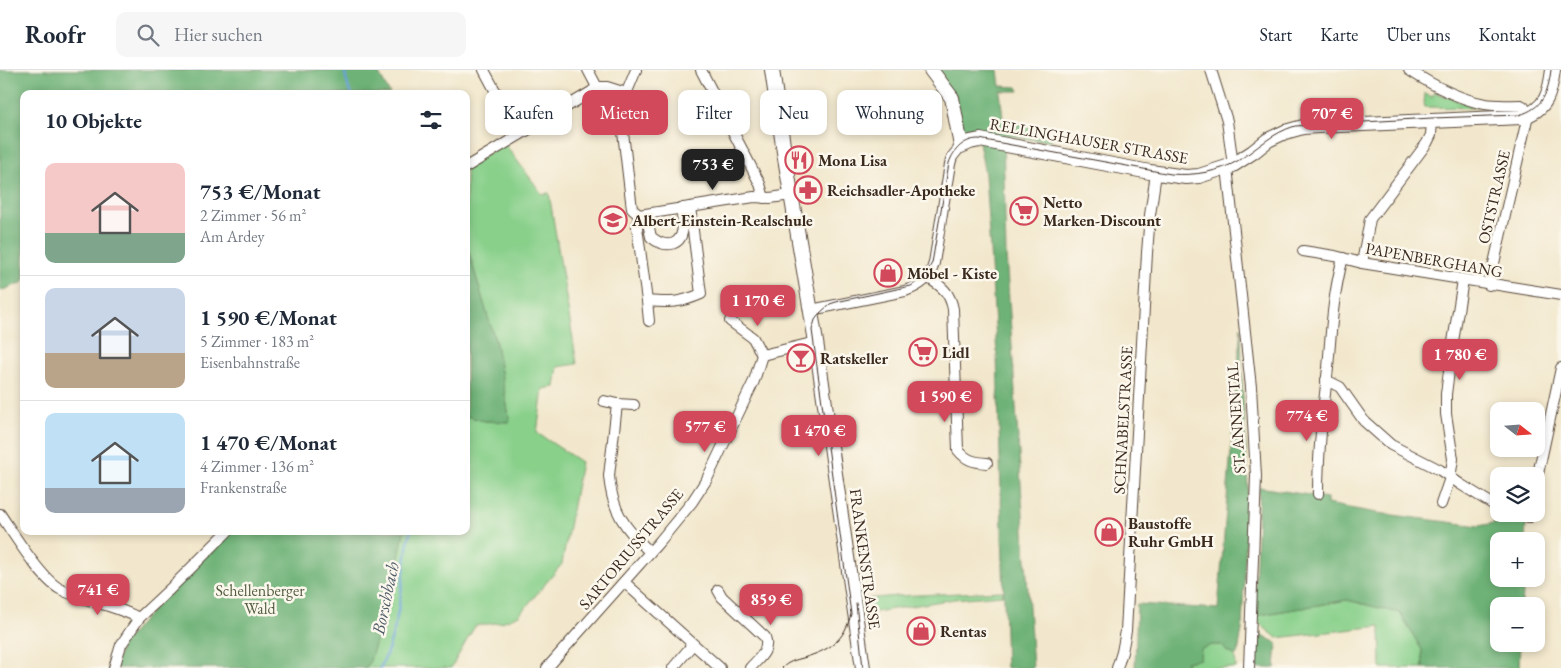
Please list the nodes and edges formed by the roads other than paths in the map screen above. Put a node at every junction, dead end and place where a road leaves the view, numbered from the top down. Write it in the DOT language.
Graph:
graph roads {
  1 [pos="484,70"];
  2 [pos="588,70"];
  3 [pos="636,70"];
  4 [pos="701,70"];
  5 [pos="772,70"];
  6 [pos="931,70"];
  7 [pos="1211,70"];
  8 [pos="1409,70"];
  9 [pos="1553,70"];
  10 [pos="597,87"];
  11 [pos="495,90"];
  12 [pos="616,90"];
  13 [pos="627,90"];
  14 [pos="1555,91"];
  15 [pos="572,103"];
  16 [pos="1528,115"];
  17 [pos="1432,121"];
  18 [pos="519,135"];
  19 [pos="623,135"];
  20 [pos="961,146"];
  21 [pos="470,165"];
  22 [pos="1230,166"];
  23 [pos="1156,174"];
  24 [pos="792,195"];
  25 [pos="764,198"];
  26 [pos="686,208"];
  27 [pos="643,214"];
  28 [pos="1303,251"];
  29 [pos="1343,258"];
  30 [pos="1362,263"];
  31 [pos="928,278"];
  32 [pos="1464,280"];
  33 [pos="1490,285"];
  34 [pos="1561,296"];
  35 [pos="647,301"];
  36 [pos="811,310"];
  37 [pos="649,321"];
  38 [pos="730,322"];
  39 [pos="816,342"];
  40 [pos="762,355"];
  41 [pos="1561,368"];
  42 [pos="1326,380"];
  43 [pos="604,401"];
  44 [pos="618,404"];
  45 [pos="634,406"];
  46 [pos="987,463"];
  47 [pos="1539,467"];
  48 [pos="1450,478"];
  49 [pos="1318,494"];
  50 [pos="1490,502"];
  51 [pos="1441,504"];
  52 [pos="0,514"];
  53 [pos="224,535"];
  54 [pos="650,552"];
  55 [pos="624,582"];
  56 [pos="718,590"];
  57 [pos="139,618"];
  58 [pos="693,644"];
  59 [pos="114,668"];
  60 [pos="547,668"];
  61 [pos="673,668"];
  62 [pos="720,668"];
  63 [pos="750,668"];
  64 [pos="864,668"];
  65 [pos="1117,668"];
  66 [pos="1249,668"];
  1 -- 11 [label="street"];
  2 -- 10 [label="street"];
  3 -- 13 [label="street"];
  4 -- 25 [label="street"];
  5 -- 24 [label="main road, FRANKENSTRASSE"];
  6 -- 20 [label="main road"];
  7 -- 22 [label="street, ST. ANNENTAL"];
  8 -- 16 [label="street"];
  9 -- 14 [label="main road"];
  10 -- 12 [label="street"];
  10 -- 15 [label="street"];
  14 -- 16 [label="main road"];
  16 -- 17 [label="main road, RELLINGHAUSER STRASSE"];
  16 -- 33 [label="street, OSTSTRASSE"];
  17 -- 22 [label="main road, RELLINGHAUSER STRASSE"];
  17 -- 30 [label="street"];
  18 -- 21 [label="street"];
  19 -- 27 [label="street"];
  20 -- 23 [label="main road, RELLINGHAUSER STRASSE"];
  20 -- 31 [label="street"];
  22 -- 23 [label="main road, RELLINGHAUSER STRASSE"];
  22 -- 66 [label="street, ST. ANNENTAL"];
  23 -- 65 [label="street, SCHNABELSTRASSE"];
  24 -- 25 [label="street"];
  24 -- 36 [label="main road, FRANKENSTRASSE"];
  25 -- 26 [label="street"];
  26 -- 27 [label="street"];
  26 -- 27 [label="street"];
  26 -- 35 [label="street"];
  27 -- 35 [label="street"];
  28 -- 29 [label="street, PAPENBERGHANG"];
  29 -- 30 [label="street, PAPENBERGHANG"];
  29 -- 42 [label="street"];
  30 -- 32 [label="street, PAPENBERGHANG"];
  31 -- 36 [label="street"];
  31 -- 46 [label="street"];
  32 -- 33 [label="street, PAPENBERGHANG"];
  32 -- 48 [label="street"];
  33 -- 34 [label="street, PAPENBERGHANG"];
  35 -- 37 [label="street"];
  36 -- 39 [label="main road, FRANKENSTRASSE"];
  38 -- 40 [label="street"];
  39 -- 40 [label="street"];
  39 -- 64 [label="main road, FRANKENSTRASSE"];
  40 -- 54 [label="street, SARTORIUSSTRASSE"];
  41 -- 47 [label="street"];
  42 -- 48 [label="street"];
  42 -- 49 [label="street"];
  43 -- 44 [label="street"];
  44 -- 45 [label="street"];
  44 -- 54 [label="street"];
  48 -- 50 [label="street"];
  48 -- 51 [label="street"];
  52 -- 57 [label="street"];
  53 -- 57 [label="street"];
  54 -- 55 [label="street, SARTORIUSSTRASSE"];
  55 -- 58 [label="street"];
  55 -- 60 [label="street, SARTORIUSSTRASSE"];
  56 -- 63 [label="street"];
  57 -- 59 [label="street"];
  58 -- 61 [label="street"];
  58 -- 62 [label="street"];
}
